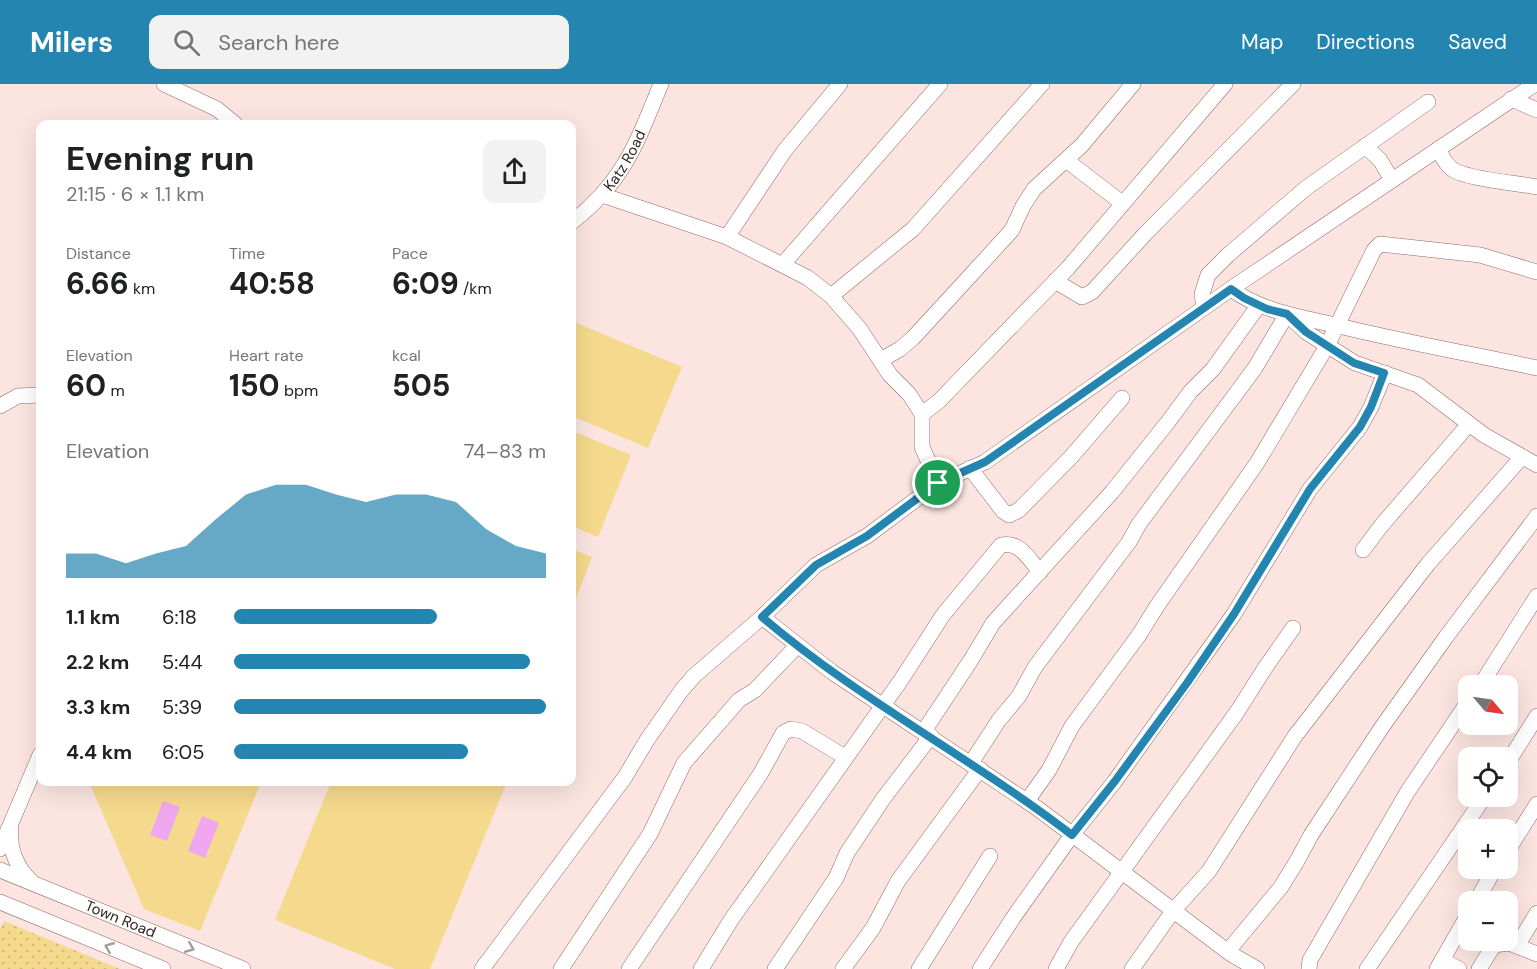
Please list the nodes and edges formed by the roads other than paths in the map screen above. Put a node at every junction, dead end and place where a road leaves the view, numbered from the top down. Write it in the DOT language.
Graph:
graph roads {
  1 [pos="164,84"];
  2 [pos="661,84"];
  3 [pos="840,84"];
  4 [pos="940,84"];
  5 [pos="1042,84"];
  6 [pos="1133,84"];
  7 [pos="1225,84"];
  8 [pos="1293,84"];
  9 [pos="1531,85"];
  10 [pos="1511,99"];
  11 [pos="1428,102"];
  12 [pos="1537,110"];
  13 [pos="230,120"];
  14 [pos="1365,146"];
  15 [pos="1438,149"];
  16 [pos="1066,160"];
  17 [pos="1392,180"];
  18 [pos="1537,188"];
  19 [pos="602,195"];
  20 [pos="1122,203"];
  21 [pos="576,218"];
  22 [pos="728,237"];
  23 [pos="783,264"];
  24 [pos="1537,272"];
  25 [pos="1054,281"];
  26 [pos="1231,289"];
  27 [pos="831,296"];
  28 [pos="1259,305"];
  29 [pos="1204,307"];
  30 [pos="1287,314"];
  31 [pos="1336,326"];
  32 [pos="1327,346"];
  33 [pos="881,360"];
  34 [pos="1537,368"];
  35 [pos="1384,373"];
  36 [pos="36,395"];
  37 [pos="1122,398"];
  38 [pos="0,406"];
  39 [pos="922,414"];
  40 [pos="1469,424"];
  41 [pos="1522,457"];
  42 [pos="1537,465"];
  43 [pos="970,468"];
  44 [pos="938,483"];
  45 [pos="1537,516"];
  46 [pos="1363,550"];
  47 [pos="1040,572"];
  48 [pos="1537,596"];
  49 [pos="762,617"];
  50 [pos="1293,628"];
  51 [pos="797,646"];
  52 [pos="1487,675"];
  53 [pos="882,705"];
  54 [pos="1537,716"];
  55 [pos="1458,717"];
  56 [pos="927,734"];
  57 [pos="1517,747"];
  58 [pos="845,757"];
  59 [pos="36,765"];
  60 [pos="976,766"];
  61 [pos="1027,801"];
  62 [pos="1537,804"];
  63 [pos="1477,807"];
  64 [pos="11,824"];
  65 [pos="1518,834"];
  66 [pos="0,835"];
  67 [pos="1072,835"];
  68 [pos="0,849"];
  69 [pos="990,856"];
  70 [pos="0,870"];
  71 [pos="1120,872"];
  72 [pos="34,884"];
  73 [pos="0,902"];
  74 [pos="1173,911"];
  75 [pos="1537,913"];
  76 [pos="1458,932"];
  77 [pos="1518,943"];
  78 [pos="1518,947"];
  79 [pos="1228,951"];
  80 [pos="1490,951"];
  81 [pos="1537,954"];
  82 [pos="1439,965"];
  83 [pos="163,969"];
  84 [pos="243,969"];
  85 [pos="482,969"];
  86 [pos="561,969"];
  87 [pos="629,969"];
  88 [pos="701,969"];
  89 [pos="775,969"];
  90 [pos="843,969"];
  91 [pos="919,969"];
  92 [pos="980,969"];
  93 [pos="1056,969"];
  94 [pos="1132,969"];
  95 [pos="1257,969"];
  96 [pos="1309,969"];
  97 [pos="1367,969"];
  98 [pos="1459,969"];
  99 [pos="1479,969"];
  1 -- 13 [label="street"];
  2 -- 19 [label="street, Katz Road"];
  3 -- 22 [label="street"];
  4 -- 23 [label="street"];
  5 -- 27 [label="street"];
  6 -- 16 [label="street"];
  7 -- 20 [label="street"];
  8 -- 25 [label="street"];
  9 -- 10 [label="street"];
  10 -- 12 [label="street"];
  10 -- 15 [label="street"];
  11 -- 14 [label="street"];
  14 -- 17 [label="street"];
  14 -- 29 [label="street"];
  15 -- 17 [label="street"];
  15 -- 18 [label="street"];
  16 -- 20 [label="street"];
  16 -- 33 [label="street"];
  17 -- 26 [label="street"];
  19 -- 21 [label="street, Katz Road"];
  19 -- 22 [label="street"];
  20 -- 25 [label="street"];
  22 -- 23 [label="street"];
  23 -- 27 [label="street"];
  24 -- 31 [label="street"];
  25 -- 39 [label="street"];
  26 -- 28 [label="street"];
  26 -- 29 [label="street"];
  27 -- 33 [label="street"];
  28 -- 30 [label="street"];
  28 -- 47 [label="street"];
  29 -- 43 [label="street"];
  30 -- 31 [label="street"];
  30 -- 32 [label="street"];
  30 -- 60 [label="street"];
  31 -- 32 [label="street"];
  31 -- 34 [label="street"];
  32 -- 35 [label="street"];
  32 -- 61 [label="street"];
  33 -- 39 [label="street"];
  35 -- 40 [label="street"];
  35 -- 67 [label="street"];
  36 -- 38 [label="street"];
  37 -- 43 [label="street"];
  39 -- 44 [label="street"];
  40 -- 41 [label="street"];
  40 -- 46 [label="street"];
  41 -- 42 [label="street"];
  41 -- 74 [label="street"];
  43 -- 44 [label="street"];
  44 -- 49 [label="street"];
  45 -- 79 [label="street"];
  47 -- 53 [label="street"];
  47 -- 56 [label="street"];
  48 -- 52 [label="street"];
  49 -- 51 [label="street"];
  49 -- 85 [label="street"];
  50 -- 71 [label="street"];
  51 -- 53 [label="street"];
  51 -- 86 [label="street"];
  53 -- 56 [label="street"];
  53 -- 58 [label="street"];
  54 -- 57 [label="street"];
  55 -- 96 [label="street"];
  56 -- 60 [label="street"];
  56 -- 89 [label="street"];
  58 -- 87 [label="street"];
  58 -- 88 [label="street"];
  59 -- 64 [label="street"];
  60 -- 61 [label="street"];
  60 -- 90 [label="street"];
  61 -- 67 [label="street"];
  62 -- 65 [label="street"];
  63 -- 97 [label="street"];
  64 -- 66 [label="street"];
  64 -- 68 [label="street"];
  64 -- 72 [label="street"];
  67 -- 71 [label="street"];
  67 -- 92 [label="street"];
  69 -- 91 [label="street"];
  70 -- 72 [label="street, Town Road"];
  71 -- 74 [label="street"];
  71 -- 93 [label="street"];
  72 -- 84 [label="street, Town Road, one-way"];
  83 -- 73 [label="street, Town Road, one-way"];
  74 -- 79 [label="street"];
  74 -- 94 [label="street"];
  75 -- 77 [label="street"];
  76 -- 82 [label="street"];
  78 -- 81 [label="street"];
  79 -- 95 [label="street"];
  80 -- 99 [label="street"];
  82 -- 98 [label="street"];
}
